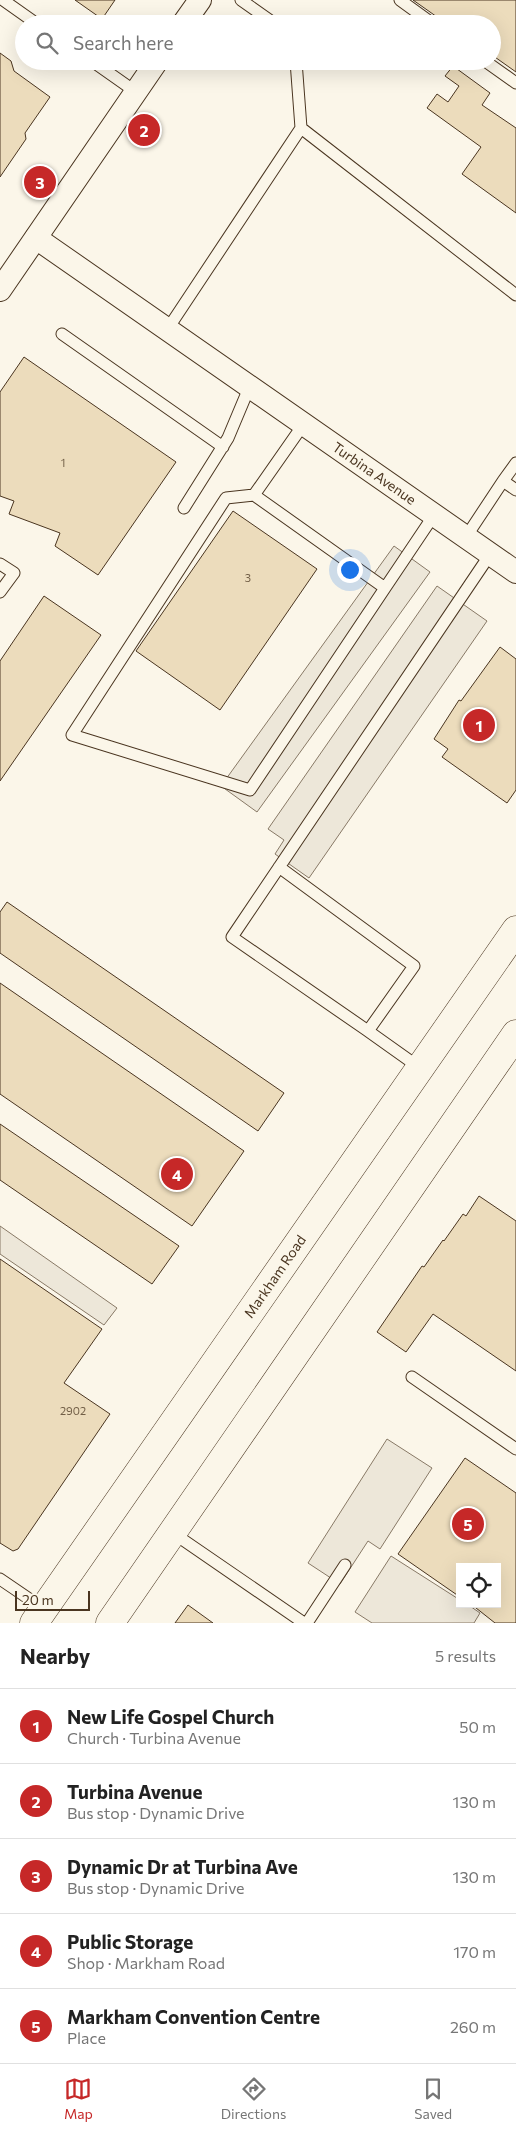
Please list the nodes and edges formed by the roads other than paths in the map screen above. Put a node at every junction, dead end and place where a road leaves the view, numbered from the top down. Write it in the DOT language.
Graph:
graph roads {
  1 [pos="3,0"];
  2 [pos="200,0"];
  3 [pos="241,0"];
  4 [pos="400,0"];
  5 [pos="24,15"];
  6 [pos="189,15"];
  7 [pos="262,15"];
  8 [pos="421,15"];
  9 [pos="105,70"];
  10 [pos="151,70"];
  11 [pos="297,70"];
  12 [pos="498,70"];
  13 [pos="516,83"];
  14 [pos="136,92"];
  15 [pos="301,128"];
  16 [pos="36,238"];
  17 [pos="3,278"];
  18 [pos="516,295"];
  19 [pos="167,330"];
  20 [pos="62,334"];
  21 [pos="249,388"];
  22 [pos="303,425"];
  23 [pos="223,447"];
  24 [pos="516,463"];
  25 [pos="503,481"];
  26 [pos="516,490"];
  27 [pos="254,495"];
  28 [pos="184,508"];
  29 [pos="434,515"];
  30 [pos="466,537"];
  31 [pos="491,553"];
  32 [pos="0,564"];
  33 [pos="516,572"];
  34 [pos="385,588"];
  35 [pos="0,592"];
  36 [pos="279,867"];
  37 [pos="516,930"];
  38 [pos="368,1031"];
  39 [pos="516,1034"];
  40 [pos="420,1068"];
  41 [pos="412,1376"];
  42 [pos="516,1449"];
  43 [pos="173,1533"];
  44 [pos="345,1565"];
  45 [pos="0,1579"];
  46 [pos="39,1616"];
  47 [pos="110,1623"];
  48 [pos="305,1623"];
  1 -- 5 [label="lane"];
  2 -- 6 [label="street"];
  3 -- 7 [label="lane"];
  4 -- 8 [label="lane"];
  9 -- 14 [label="lane"];
  10 -- 14 [label="street"];
  11 -- 15 [label="lane"];
  12 -- 13 [label="lane"];
  14 -- 16 [label="street"];
  15 -- 18 [label="lane"];
  15 -- 19 [label="lane"];
  16 -- 17 [label="street"];
  16 -- 19 [label="street, Turbina Avenue"];
  19 -- 21 [label="street, Turbina Avenue"];
  20 -- 23 [label="lane"];
  21 -- 22 [label="street, Turbina Avenue"];
  21 -- 23 [label="lane"];
  22 -- 27 [label="lane"];
  22 -- 29 [label="street, Turbina Avenue"];
  23 -- 28 [label="lane"];
  24 -- 25 [label="lane"];
  25 -- 26 [label="lane"];
  25 -- 30 [label="lane"];
  27 -- 34 [label="lane"];
  27 -- 34 [label="lane"];
  29 -- 30 [label="street, Turbina Avenue"];
  29 -- 34 [label="lane"];
  30 -- 31 [label="street, Turbina Avenue"];
  31 -- 33 [label="street, Turbina Avenue"];
  31 -- 36 [label="lane"];
  32 -- 35 [label="lane"];
  36 -- 38 [label="lane"];
  36 -- 38 [label="lane"];
  37 -- 40 [label="main road, Markham Road"];
  38 -- 40 [label="lane"];
  39 -- 43 [label="main road"];
  40 -- 46 [label="main road, Markham Road"];
  41 -- 42 [label="lane"];
  43 -- 47 [label="main road"];
  43 -- 48 [label="lane"];
  44 -- 48 [label="lane"];
  45 -- 46 [label="lane"];
}
